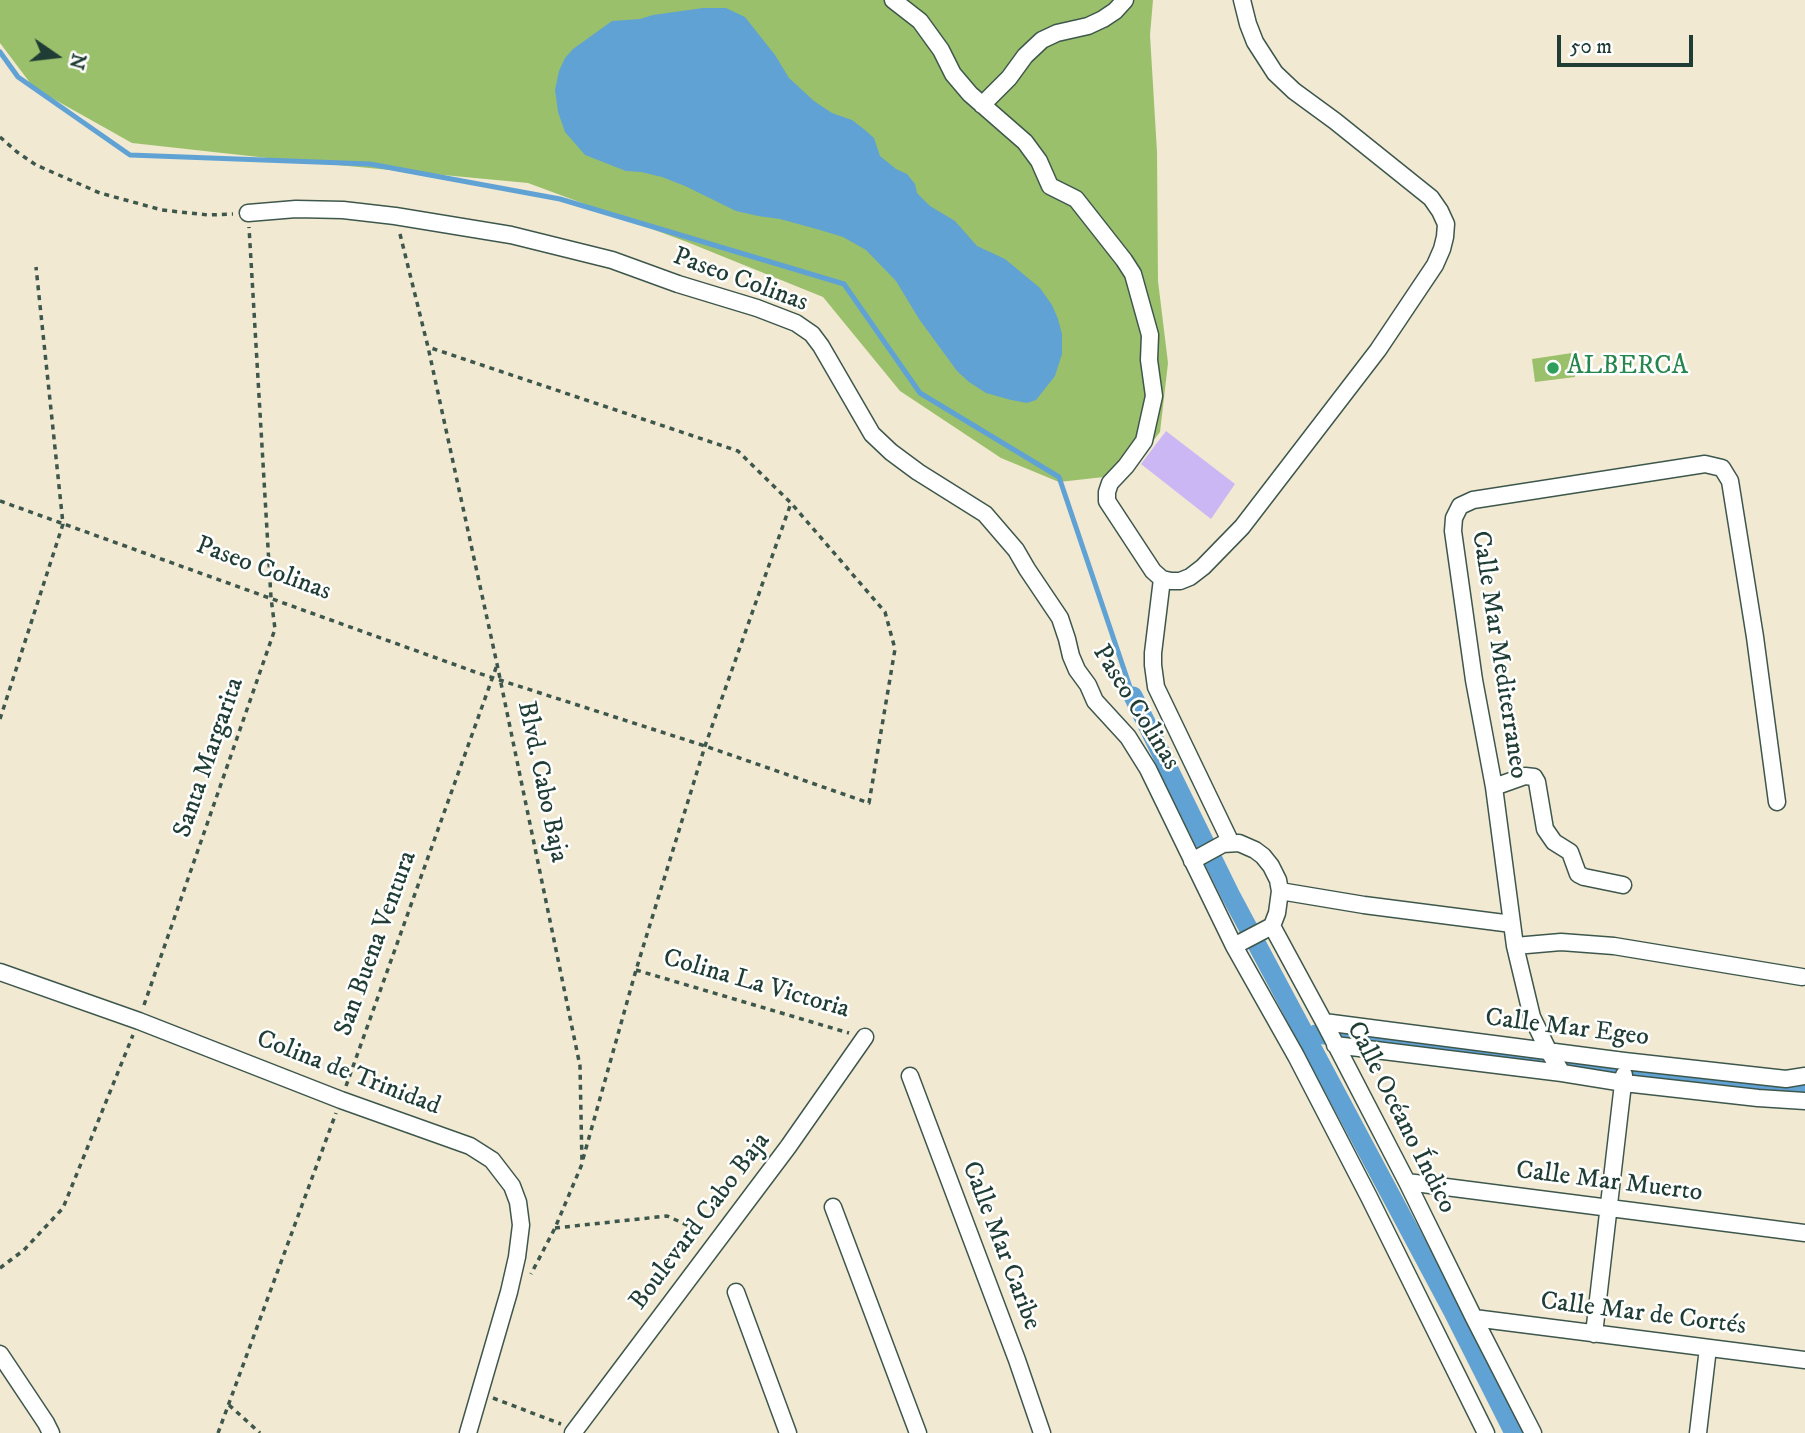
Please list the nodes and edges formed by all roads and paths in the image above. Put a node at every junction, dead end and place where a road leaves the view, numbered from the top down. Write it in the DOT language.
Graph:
graph roads {
  1 [pos="893,0"];
  2 [pos="1125,0"];
  3 [pos="1242,0"];
  4 [pos="982,105"];
  5 [pos="0,137"];
  6 [pos="248,213"];
  7 [pos="395,216"];
  8 [pos="36,267"];
  9 [pos="428,347"];
  10 [pos="0,501"];
  11 [pos="791,503"];
  12 [pos="62,524"];
  13 [pos="1162,579"];
  14 [pos="271,598"];
  15 [pos="497,664"];
  16 [pos="492,677"];
  17 [pos="500,680"];
  18 [pos="0,719"];
  19 [pos="705,746"];
  20 [pos="1494,787"];
  21 [pos="1777,802"];
  22 [pos="1224,845"];
  23 [pos="1196,858"];
  24 [pos="1623,884"];
  25 [pos="1280,891"];
  26 [pos="1512,923"];
  27 [pos="1254,936"];
  28 [pos="1515,946"];
  29 [pos="636,970"];
  30 [pos="0,972"];
  31 [pos="1802,977"];
  32 [pos="139,1021"];
  33 [pos="1324,1023"];
  34 [pos="865,1037"];
  35 [pos="1335,1045"];
  36 [pos="1548,1051"];
  37 [pos="1624,1062"];
  38 [pos="1561,1072"];
  39 [pos="910,1076"];
  40 [pos="1805,1076"];
  41 [pos="1624,1082"];
  42 [pos="341,1100"];
  43 [pos="1805,1101"];
  44 [pos="582,1164"];
  45 [pos="1407,1182"];
  46 [pos="833,1207"];
  47 [pos="1609,1207"];
  48 [pos="555,1228"];
  49 [pos="1805,1233"];
  50 [pos="718,1238"];
  51 [pos="0,1268"];
  52 [pos="531,1275"];
  53 [pos="736,1292"];
  54 [pos="1474,1318"];
  55 [pos="1594,1334"];
  56 [pos="1708,1348"];
  57 [pos="0,1354"];
  58 [pos="1805,1360"];
  59 [pos="481,1393"];
  60 [pos="229,1405"];
  61 [pos="575,1431"];
  62 [pos="51,1433"];
  63 [pos="218,1433"];
  64 [pos="260,1433"];
  65 [pos="468,1433"];
  66 [pos="788,1433"];
  67 [pos="918,1433"];
  68 [pos="1042,1433"];
  69 [pos="1486,1433"];
  70 [pos="1533,1433"];
  71 [pos="1698,1433"];
  1 -- 4 [label="street"];
  2 -- 4 [label="street"];
  3 -- 13 [label="street"];
  4 -- 13 [label="street"];
  5 -- 6 [label="path"];
  6 -- 7 [label="street, Paseo Colinas"];
  6 -- 14 [label="path, Santa Margarita"];
  7 -- 9 [label="path, Blvd. Cabo Baja"];
  7 -- 23 [label="street, Paseo Colinas"];
  8 -- 12 [label="path"];
  9 -- 11 [label="path"];
  9 -- 15 [label="path, Blvd. Cabo Baja"];
  10 -- 12 [label="path, Paseo Colinas"];
  11 -- 19 [label="path"];
  11 -- 19 [label="path, Paseo Colinas"];
  12 -- 14 [label="path, Paseo Colinas"];
  12 -- 18 [label="path"];
  13 -- 22 [label="street, Paseo Colinas"];
  14 -- 16 [label="path, Paseo Colinas"];
  14 -- 32 [label="path, Santa Margarita"];
  15 -- 16 [label="path, San Buena Ventura"];
  15 -- 17 [label="path, Blvd. Cabo Baja"];
  16 -- 17 [label="path, Paseo Colinas"];
  16 -- 42 [label="path, San Buena Ventura"];
  17 -- 19 [label="path, Paseo Colinas"];
  17 -- 44 [label="path, Blvd. Cabo Baja"];
  19 -- 29 [label="path"];
  20 -- 21 [label="street, Calle Mar Mediterraneo"];
  20 -- 24 [label="street"];
  20 -- 26 [label="street, Calle Mar Mediterraneo"];
  22 -- 23 [label="street"];
  22 -- 25 [label="street"];
  23 -- 27 [label="street, Calle Océano Índico"];
  25 -- 26 [label="street"];
  25 -- 27 [label="street"];
  26 -- 28 [label="street, Calle Mar Mediterraneo"];
  27 -- 33 [label="street, Calle Océano Índico"];
  27 -- 69 [label="street, Calle Océano Índico"];
  28 -- 31 [label="street"];
  28 -- 36 [label="street, Calle Mar Mediterraneo"];
  29 -- 34 [label="path, Colina La Victoria"];
  29 -- 44 [label="path"];
  30 -- 32 [label="street, Colina de Trinidad"];
  32 -- 42 [label="street, Colina de Trinidad"];
  32 -- 51 [label="path, Santa Margarita"];
  33 -- 35 [label="street, Calle Océano Índico"];
  33 -- 36 [label="street, Calle Mar Egeo"];
  34 -- 50 [label="street, Boulevard Cabo Baja"];
  35 -- 38 [label="street, Calle Mar Egeo"];
  35 -- 45 [label="street, Calle Océano Índico"];
  36 -- 37 [label="street, Calle Mar Egeo"];
  36 -- 38 [label="street, Calle Mar Mediterraneo"];
  37 -- 40 [label="street, Calle Mar Egeo"];
  37 -- 41 [label="street"];
  38 -- 41 [label="street, Calle Mar Egeo"];
  39 -- 68 [label="street, Calle Mar Caribe"];
  41 -- 43 [label="street, Calle Mar Egeo"];
  41 -- 47 [label="street"];
  42 -- 59 [label="street, Colina de Trinidad"];
  42 -- 60 [label="path, San Buena Ventura"];
  44 -- 48 [label="path, Blvd. Cabo Baja"];
  45 -- 47 [label="street, Calle Mar Muerto"];
  45 -- 54 [label="street, Calle Océano Índico"];
  46 -- 67 [label="street"];
  47 -- 49 [label="street, Calle Mar Muerto"];
  47 -- 55 [label="street"];
  48 -- 50 [label="path"];
  48 -- 52 [label="path, Blvd. Cabo Baja"];
  50 -- 61 [label="street, Boulevard Cabo Baja"];
  53 -- 66 [label="street"];
  54 -- 55 [label="street, Calle Mar de Cortés"];
  54 -- 70 [label="street, Calle Océano Índico"];
  55 -- 56 [label="street, Calle Mar de Cortés"];
  56 -- 58 [label="street, Calle Mar de Cortés"];
  56 -- 71 [label="street"];
  57 -- 62 [label="street"];
  59 -- 61 [label="path"];
  59 -- 65 [label="street"];
  60 -- 63 [label="path, San Buena Ventura"];
  60 -- 64 [label="path"];
}
